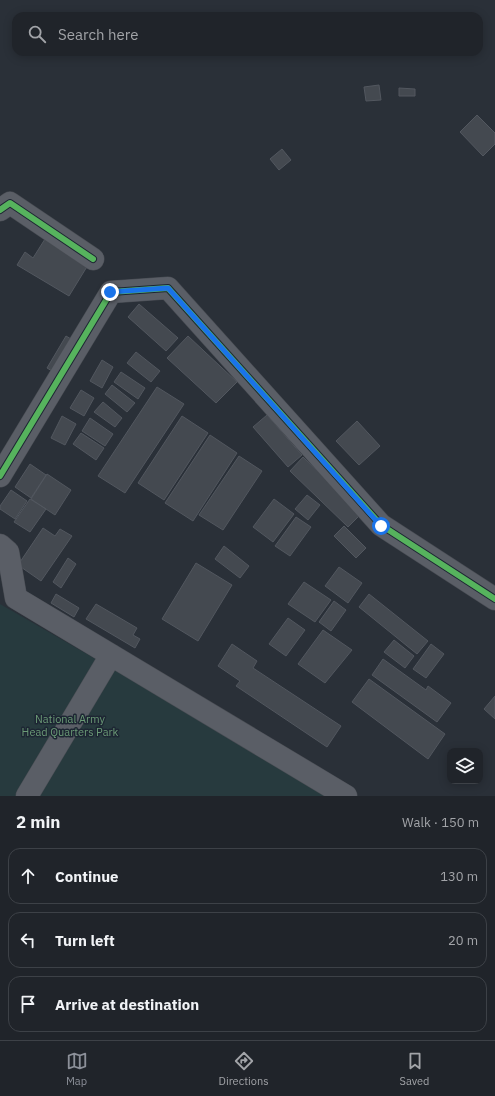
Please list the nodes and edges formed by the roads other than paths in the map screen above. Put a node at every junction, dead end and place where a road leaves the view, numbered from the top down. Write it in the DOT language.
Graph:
graph roads {
  1 [pos="0,210"];
  2 [pos="93,259"];
  3 [pos="0,476"];
  4 [pos="0,545"];
  5 [pos="495,599"];
  6 [pos="110,655"];
  7 [pos="27,796"];
  8 [pos="346,796"];
  1 -- 2 [label="street"];
  3 -- 5 [label="street"];
  4 -- 6 [label="street"];
  6 -- 7 [label="street"];
  6 -- 8 [label="street"];
}
